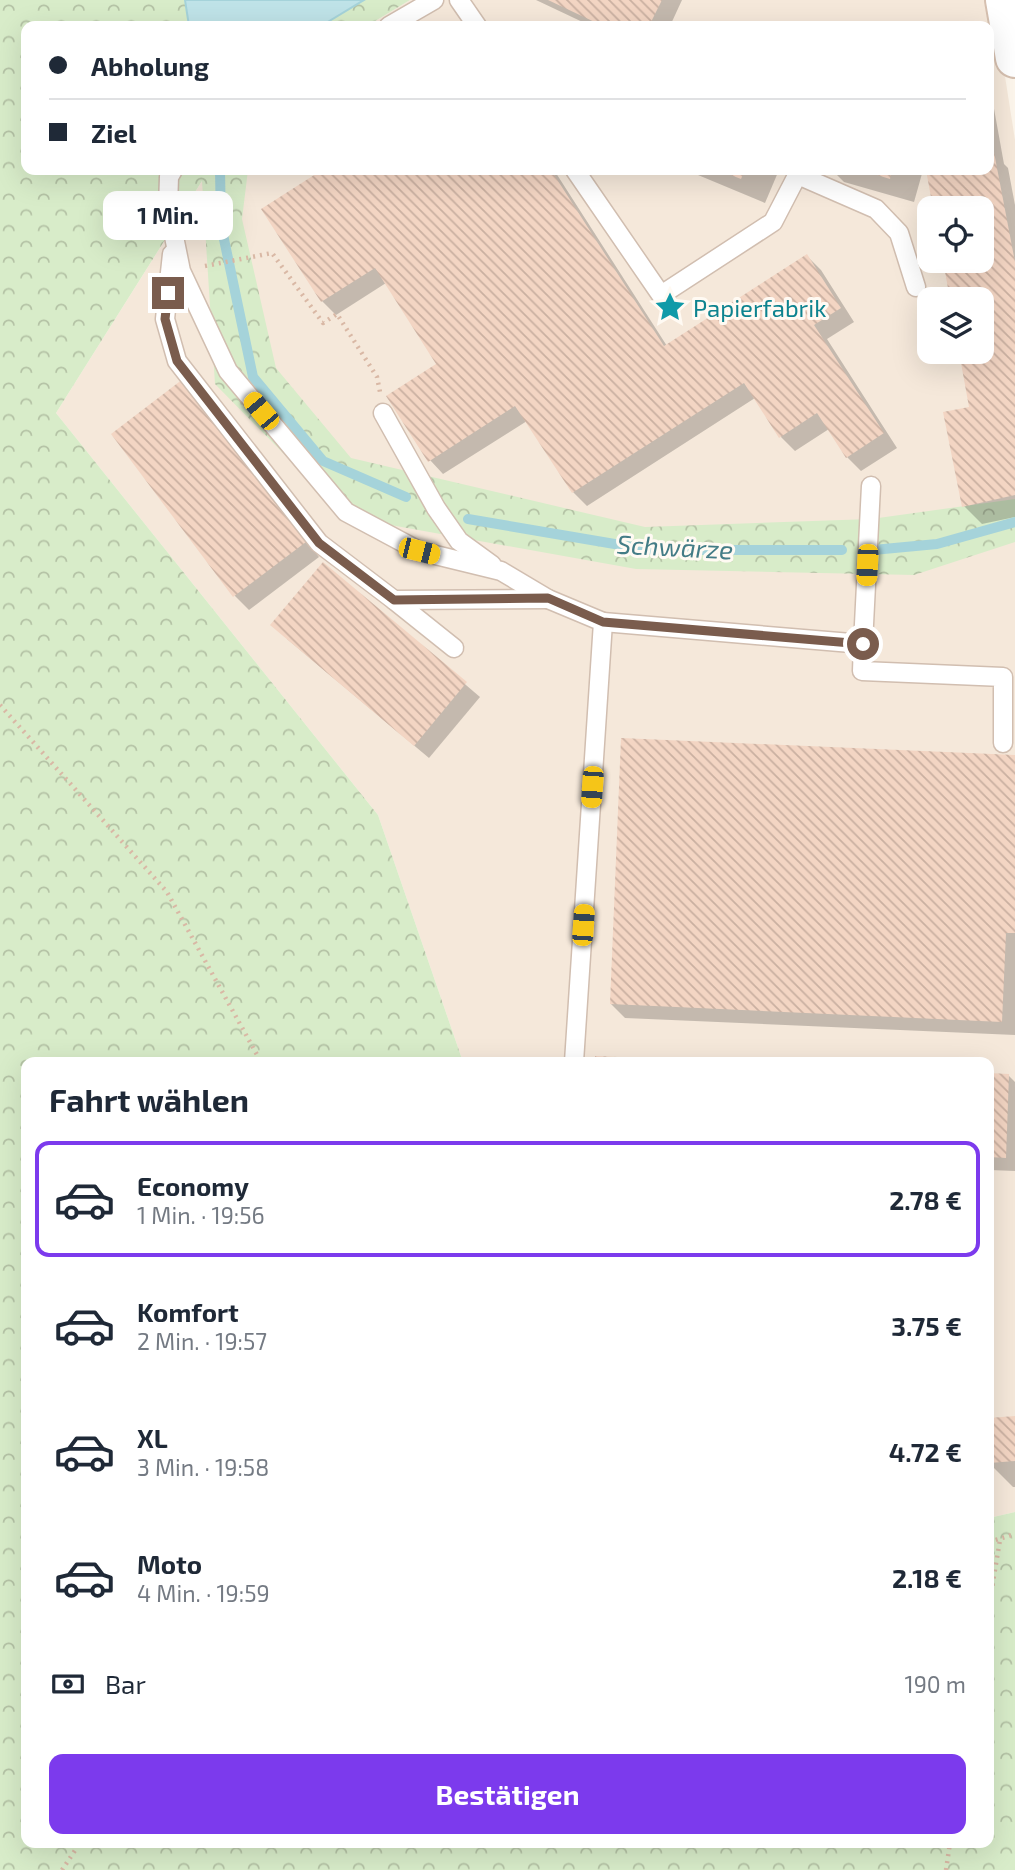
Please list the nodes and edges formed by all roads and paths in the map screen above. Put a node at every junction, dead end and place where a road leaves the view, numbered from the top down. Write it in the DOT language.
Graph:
graph roads {
  1 [pos="434,0"];
  2 [pos="458,0"];
  3 [pos="1000,2"];
  4 [pos="398,21"];
  5 [pos="473,21"];
  6 [pos="1015,58"];
  7 [pos="170,175"];
  8 [pos="578,175"];
  9 [pos="797,175"];
  10 [pos="805,175"];
  11 [pos="173,242"];
  12 [pos="208,265"];
  13 [pos="916,287"];
  14 [pos="383,413"];
  15 [pos="871,486"];
  16 [pos="501,571"];
  17 [pos="548,598"];
  18 [pos="394,600"];
  19 [pos="603,622"];
  20 [pos="863,644"];
  21 [pos="454,648"];
  22 [pos="1009,676"];
  23 [pos="0,705"];
  24 [pos="1003,743"];
  25 [pos="258,1057"];
  26 [pos="574,1057"];
  27 [pos="1015,1534"];
  28 [pos="1000,1540"];
  29 [pos="994,1541"];
  30 [pos="994,1576"];
  31 [pos="77,1848"];
  32 [pos="949,1848"];
  33 [pos="62,1870"];
  34 [pos="946,1870"];
  1 -- 4 [label="lane"];
  2 -- 5 [label="lane"];
  3 -- 6 [label="main road"];
  7 -- 11 [label="lane"];
  8 -- 9 [label="lane"];
  10 -- 13 [label="lane"];
  11 -- 16 [label="lane"];
  11 -- 18 [label="lane"];
  12 -- 14 [label="path"];
  14 -- 16 [label="lane"];
  15 -- 20 [label="lane"];
  16 -- 17 [label="lane"];
  17 -- 18 [label="lane"];
  17 -- 19 [label="lane"];
  18 -- 21 [label="lane"];
  19 -- 20 [label="lane"];
  19 -- 26 [label="lane"];
  20 -- 22 [label="lane"];
  22 -- 24 [label="lane"];
  23 -- 25 [label="path"];
  27 -- 28 [label="path"];
  28 -- 29 [label="path"];
  28 -- 30 [label="path"];
  31 -- 33 [label="path"];
  32 -- 34 [label="path"];
}
